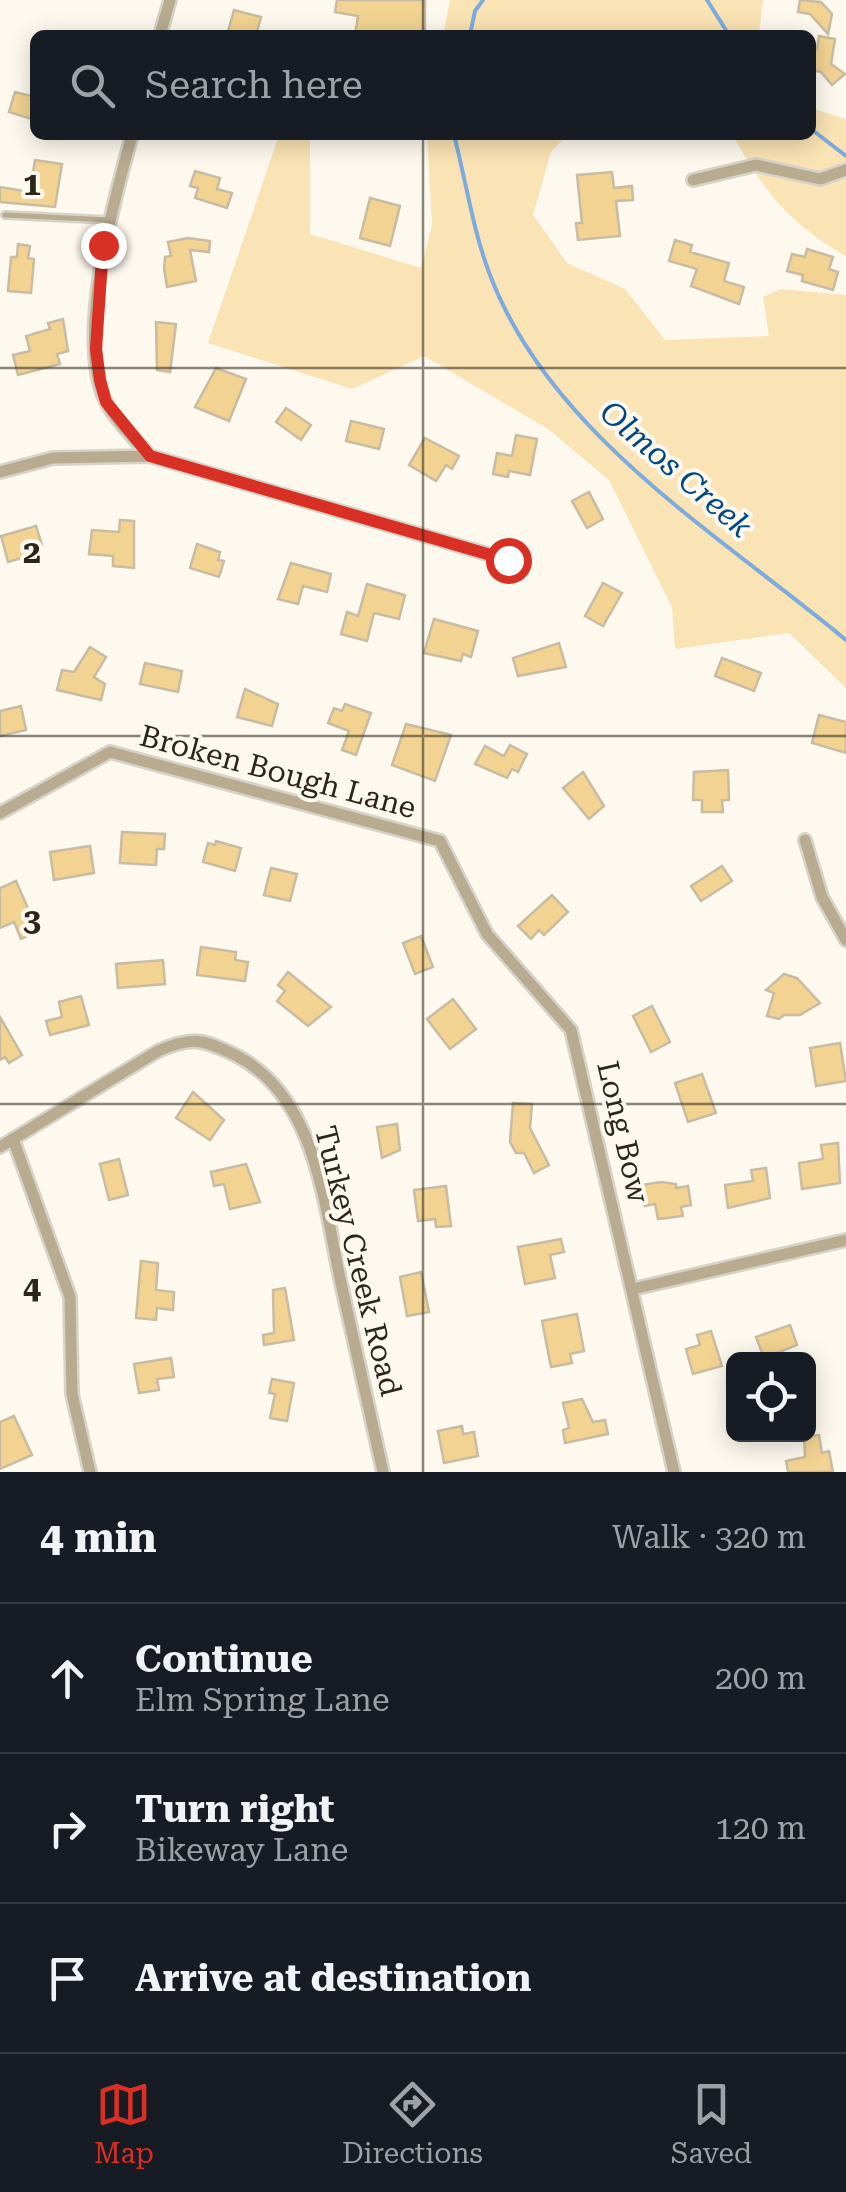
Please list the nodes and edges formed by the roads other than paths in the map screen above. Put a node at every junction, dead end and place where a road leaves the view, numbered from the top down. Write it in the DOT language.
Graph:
graph roads {
  1 [pos="170,0"];
  2 [pos="161,30"];
  3 [pos="131,140"];
  4 [pos="846,170"];
  5 [pos="693,180"];
  6 [pos="5,215"];
  7 [pos="109,220"];
  8 [pos="150,456"];
  9 [pos="0,472"];
  10 [pos="508,560"];
  11 [pos="0,813"];
  12 [pos="805,840"];
  13 [pos="440,841"];
  14 [pos="846,940"];
  15 [pos="13,1139"];
  16 [pos="0,1147"];
  17 [pos="846,1240"];
  18 [pos="633,1289"];
  19 [pos="90,1472"];
  20 [pos="383,1472"];
  21 [pos="674,1472"];
  1 -- 2 [label="street"];
  3 -- 7 [label="street"];
  4 -- 5 [label="street"];
  6 -- 7 [label="lane"];
  7 -- 8 [label="street"];
  8 -- 9 [label="street"];
  8 -- 10 [label="street"];
  11 -- 13 [label="street, Broken Bough Lane"];
  12 -- 14 [label="street"];
  13 -- 18 [label="street, Long Bow"];
  15 -- 16 [label="street, Turkey Creek Road"];
  15 -- 19 [label="street"];
  15 -- 20 [label="street, Turkey Creek Road"];
  17 -- 18 [label="street"];
  18 -- 21 [label="street, Long Bow"];
}
